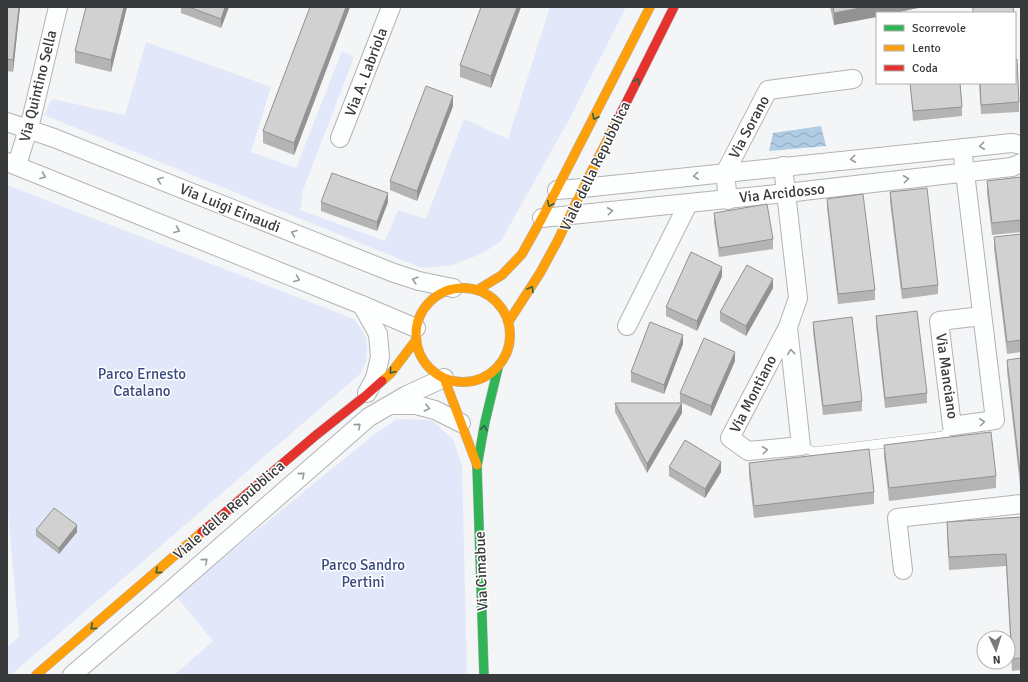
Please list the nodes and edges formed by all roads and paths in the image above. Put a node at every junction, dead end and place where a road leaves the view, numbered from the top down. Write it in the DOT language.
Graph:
graph roads {
  1 [pos="58,7"];
  2 [pos="391,7"];
  3 [pos="650,7"];
  4 [pos="674,7"];
  5 [pos="853,79"];
  6 [pos="7,122"];
  7 [pos="28,129"];
  8 [pos="340,138"];
  9 [pos="1021,145"];
  10 [pos="962,148"];
  11 [pos="1021,163"];
  12 [pos="12,164"];
  13 [pos="783,166"];
  14 [pos="725,172"];
  15 [pos="965,172"];
  16 [pos="583,188"];
  17 [pos="557,190"];
  18 [pos="786,194"];
  19 [pos="728,200"];
  20 [pos="688,204"];
  21 [pos="571,216"];
  22 [pos="542,218"];
  23 [pos="453,288"];
  24 [pos="479,290"];
  25 [pos="362,305"];
  26 [pos="982,316"];
  27 [pos="509,321"];
  28 [pos="627,326"];
  29 [pos="788,327"];
  30 [pos="416,334"];
  31 [pos="498,368"];
  32 [pos="444,378"];
  33 [pos="364,397"];
  34 [pos="390,405"];
  35 [pos="461,423"];
  36 [pos="952,426"];
  37 [pos="801,446"];
  38 [pos="478,466"];
  39 [pos="1021,504"];
  40 [pos="903,570"];
  41 [pos="36,675"];
  42 [pos="72,675"];
  43 [pos="484,675"];
  1 -- 7 [label="street, Via Quintino Sella"];
  2 -- 8 [label="street, Via A. Labriola"];
  3 -- 17 [label="main road, Viale della Repubblica, one-way"];
  16 -- 4 [label="main road, Viale della Repubblica, one-way"];
  5 -- 14 [label="street, Via Sorano"];
  6 -- 7 [label="street, Via Luigi Einaudi"];
  7 -- 12 [label="street, Via Quintino Sella"];
  23 -- 7 [label="street, Via Luigi Einaudi, one-way"];
  9 -- 10 [label="street, Via Arcidosso, one-way"];
  10 -- 13 [label="street, Via Arcidosso, one-way"];
  10 -- 15 [label="street, Via Manciano"];
  11 -- 15 [label="street, Via Arcidosso"];
  12 -- 25 [label="street, one-way"];
  13 -- 14 [label="street, Via Arcidosso"];
  13 -- 18 [label="street, Via Montiano"];
  14 -- 16 [label="street, Via Arcidosso, one-way"];
  14 -- 19 [label="street, Via Sorano"];
  18 -- 15 [label="street, Via Arcidosso, one-way"];
  15 -- 26 [label="street, Via Manciano"];
  16 -- 17 [label="street, Via Arcidosso"];
  16 -- 21 [label="main road, Viale della Repubblica"];
  17 -- 22 [label="main road, Viale della Repubblica, one-way"];
  18 -- 19 [label="street, Via Arcidosso"];
  18 -- 29 [label="street, Via Montiano"];
  19 -- 20 [label="street, Via Arcidosso"];
  21 -- 20 [label="street, Via Arcidosso, one-way"];
  20 -- 28 [label="street"];
  21 -- 22 [label="street, Via Arcidosso"];
  27 -- 21 [label="main road, Viale della Repubblica, one-way"];
  22 -- 24 [label="main road, Viale della Repubblica"];
  23 -- 24 [label="main road, Viale della Repubblica"];
  23 -- 30 [label="main road, Viale della Repubblica"];
  24 -- 27 [label="main road, Viale della Repubblica"];
  25 -- 30 [label="street"];
  25 -- 33 [label="street"];
  36 -- 26 [label="street, Via Manciano, one-way"];
  26 -- 36 [label="street, Via Manciano"];
  27 -- 31 [label="main road, Viale della Repubblica"];
  37 -- 29 [label="street, Via Montiano, one-way"];
  29 -- 37 [label="street, Via Montiano, one-way"];
  30 -- 32 [label="main road, Viale della Repubblica"];
  30 -- 33 [label="main road, Viale della Repubblica, one-way"];
  31 -- 32 [label="main road, Viale della Repubblica"];
  38 -- 31 [label="main road, Via Cimabue, one-way"];
  32 -- 34 [label="street, Viale della Repubblica"];
  32 -- 35 [label="main road, Via Cimabue"];
  33 -- 41 [label="main road, Viale della Repubblica, one-way"];
  34 -- 35 [label="street, one-way"];
  42 -- 34 [label="street, Viale della Repubblica, one-way"];
  35 -- 38 [label="main road, Via Cimabue"];
  36 -- 37 [label="lane"];
  38 -- 43 [label="main road, Via Cimabue"];
  39 -- 40 [label="street"];
}
